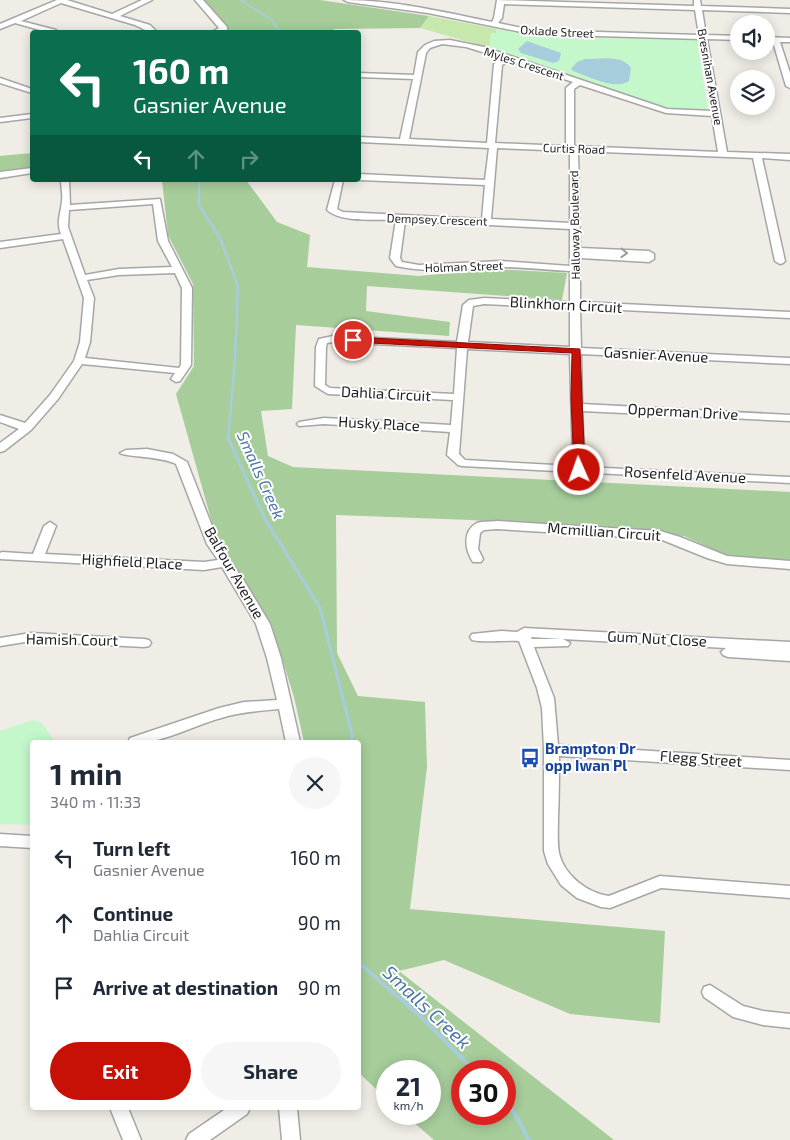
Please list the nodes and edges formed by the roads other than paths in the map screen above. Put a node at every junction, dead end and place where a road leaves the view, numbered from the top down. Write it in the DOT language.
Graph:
graph roads {
  1 [pos="148,0"];
  2 [pos="198,0"];
  3 [pos="348,0"];
  4 [pos="62,1"];
  5 [pos="500,1"];
  6 [pos="697,4"];
  7 [pos="790,11"];
  8 [pos="113,16"];
  9 [pos="14,21"];
  10 [pos="494,25"];
  11 [pos="0,27"];
  12 [pos="46,30"];
  13 [pos="150,30"];
  14 [pos="221,30"];
  15 [pos="702,38"];
  16 [pos="730,38"];
  17 [pos="776,40"];
  18 [pos="790,40"];
  19 [pos="508,58"];
  20 [pos="361,75"];
  21 [pos="418,78"];
  22 [pos="0,80"];
  23 [pos="578,82"];
  24 [pos="789,82"];
  25 [pos="30,90"];
  26 [pos="717,114"];
  27 [pos="30,116"];
  28 [pos="0,120"];
  29 [pos="361,140"];
  30 [pos="404,142"];
  31 [pos="492,146"];
  32 [pos="572,148"];
  33 [pos="723,154"];
  34 [pos="757,156"];
  35 [pos="790,157"];
  36 [pos="30,170"];
  37 [pos="0,175"];
  38 [pos="361,177"];
  39 [pos="65,182"];
  40 [pos="338,182"];
  41 [pos="490,183"];
  42 [pos="66,208"];
  43 [pos="401,218"];
  44 [pos="486,222"];
  45 [pos="575,226"];
  46 [pos="66,236"];
  47 [pos="0,245"];
  48 [pos="576,253"];
  49 [pos="780,261"];
  50 [pos="576,269"];
  51 [pos="178,270"];
  52 [pos="82,278"];
  53 [pos="576,303"];
  54 [pos="790,316"];
  55 [pos="462,346"];
  56 [pos="577,351"];
  57 [pos="790,361"];
  58 [pos="79,362"];
  59 [pos="459,397"];
  60 [pos="577,407"];
  61 [pos="0,418"];
  62 [pos="790,418"];
  63 [pos="303,424"];
  64 [pos="27,428"];
  65 [pos="455,429"];
  66 [pos="0,449"];
  67 [pos="126,454"];
  68 [pos="579,470"];
  69 [pos="790,480"];
  70 [pos="50,526"];
  71 [pos="2,556"];
  72 [pos="38,557"];
  73 [pos="477,559"];
  74 [pos="225,563"];
  75 [pos="790,565"];
  76 [pos="477,637"];
  77 [pos="525,638"];
  78 [pos="0,642"];
  79 [pos="144,643"];
  80 [pos="790,647"];
  81 [pos="790,656"];
  82 [pos="285,704"];
  83 [pos="141,740"];
  84 [pos="293,740"];
  85 [pos="552,750"];
  86 [pos="790,765"];
  87 [pos="0,840"];
  88 [pos="30,842"];
  89 [pos="790,892"];
  90 [pos="710,992"];
  91 [pos="790,1021"];
  92 [pos="120,1110"];
  93 [pos="238,1110"];
  94 [pos="288,1110"];
  95 [pos="132,1140"];
  96 [pos="195,1140"];
  97 [pos="291,1140"];
  1 -- 8 [label="street"];
  2 -- 14 [label="street"];
  3 -- 10 [label="street, Oxlade Street"];
  4 -- 8 [label="street"];
  4 -- 9 [label="street"];
  5 -- 6 [label="street"];
  5 -- 10 [label="street"];
  6 -- 7 [label="street"];
  6 -- 15 [label="street, Bresnihan Avenue"];
  8 -- 13 [label="street"];
  9 -- 11 [label="street"];
  9 -- 12 [label="street"];
  10 -- 15 [label="street, Oxlade Street"];
  15 -- 16 [label="street, Oxlade Street"];
  15 -- 26 [label="street, Bresnihan Avenue"];
  17 -- 18 [label="street"];
  17 -- 24 [label="street"];
  19 -- 21 [label="street, Myles Crescent"];
  19 -- 23 [label="street, Myles Crescent"];
  19 -- 31 [label="street"];
  20 -- 21 [label="street"];
  21 -- 30 [label="street, Myles Crescent"];
  22 -- 25 [label="street"];
  23 -- 26 [label="street, Myles Crescent"];
  23 -- 32 [label="street, Halloway Boulevard"];
  26 -- 33 [label="street, Bresnihan Avenue"];
  27 -- 28 [label="street"];
  29 -- 30 [label="street, Curtis Road"];
  30 -- 31 [label="street, Curtis Road"];
  31 -- 32 [label="street, Curtis Road"];
  31 -- 41 [label="street"];
  32 -- 33 [label="street, Curtis Road"];
  32 -- 45 [label="street, Halloway Boulevard"];
  33 -- 34 [label="street, Curtis Road"];
  34 -- 35 [label="street, Curtis Road"];
  34 -- 49 [label="street"];
  36 -- 37 [label="street"];
  38 -- 41 [label="street"];
  39 -- 42 [label="street"];
  40 -- 43 [label="street, Dempsey Crescent"];
  41 -- 44 [label="street"];
  42 -- 46 [label="street"];
  42 -- 51 [label="street"];
  43 -- 44 [label="street, Dempsey Crescent"];
  43 -- 50 [label="street, Holman Street"];
  44 -- 45 [label="street, Dempsey Crescent"];
  45 -- 48 [label="street, Halloway Boulevard"];
  46 -- 47 [label="street"];
  46 -- 52 [label="street"];
  48 -- 48 [label="street, one-way"];
  48 -- 50 [label="street, Halloway Boulevard"];
  50 -- 53 [label="street, Halloway Boulevard"];
  51 -- 52 [label="street"];
  51 -- 58 [label="street"];
  52 -- 58 [label="street"];
  53 -- 54 [label="street, Blinkhorn Circuit"];
  53 -- 55 [label="street, Blinkhorn Circuit"];
  53 -- 56 [label="street, Halloway Boulevard"];
  55 -- 56 [label="street, Gasnier Avenue"];
  55 -- 59 [label="street, Blinkhorn Circuit"];
  55 -- 59 [label="street, Dahlia Circuit"];
  56 -- 57 [label="street, Gasnier Avenue"];
  56 -- 60 [label="street"];
  58 -- 64 [label="street"];
  59 -- 65 [label="street, Blinkhorn Circuit"];
  60 -- 62 [label="street, Opperman Drive"];
  60 -- 68 [label="street"];
  61 -- 64 [label="street"];
  63 -- 65 [label="street, Husky Place"];
  64 -- 66 [label="street"];
  65 -- 68 [label="street, Rosenfeld Avenue"];
  67 -- 74 [label="street, Balfour Avenue"];
  68 -- 69 [label="street, Rosenfeld Avenue"];
  70 -- 72 [label="street"];
  71 -- 72 [label="street, Highfield Place"];
  72 -- 74 [label="street, Highfield Place"];
  73 -- 75 [label="street, Mcmillian Circuit"];
  74 -- 82 [label="street, Balfour Avenue"];
  76 -- 77 [label="street, Gum Nut Close"];
  77 -- 80 [label="street, Gum Nut Close"];
  77 -- 81 [label="street, Gum Nut Close"];
  77 -- 85 [label="street"];
  78 -- 79 [label="street, Hamish Court"];
  82 -- 83 [label="street"];
  82 -- 84 [label="street, Balfour Avenue"];
  85 -- 86 [label="street, Flegg Street"];
  85 -- 89 [label="street"];
  87 -- 88 [label="street"];
  90 -- 91 [label="street"];
  92 -- 95 [label="street"];
  93 -- 96 [label="street"];
  94 -- 97 [label="street"];
}
